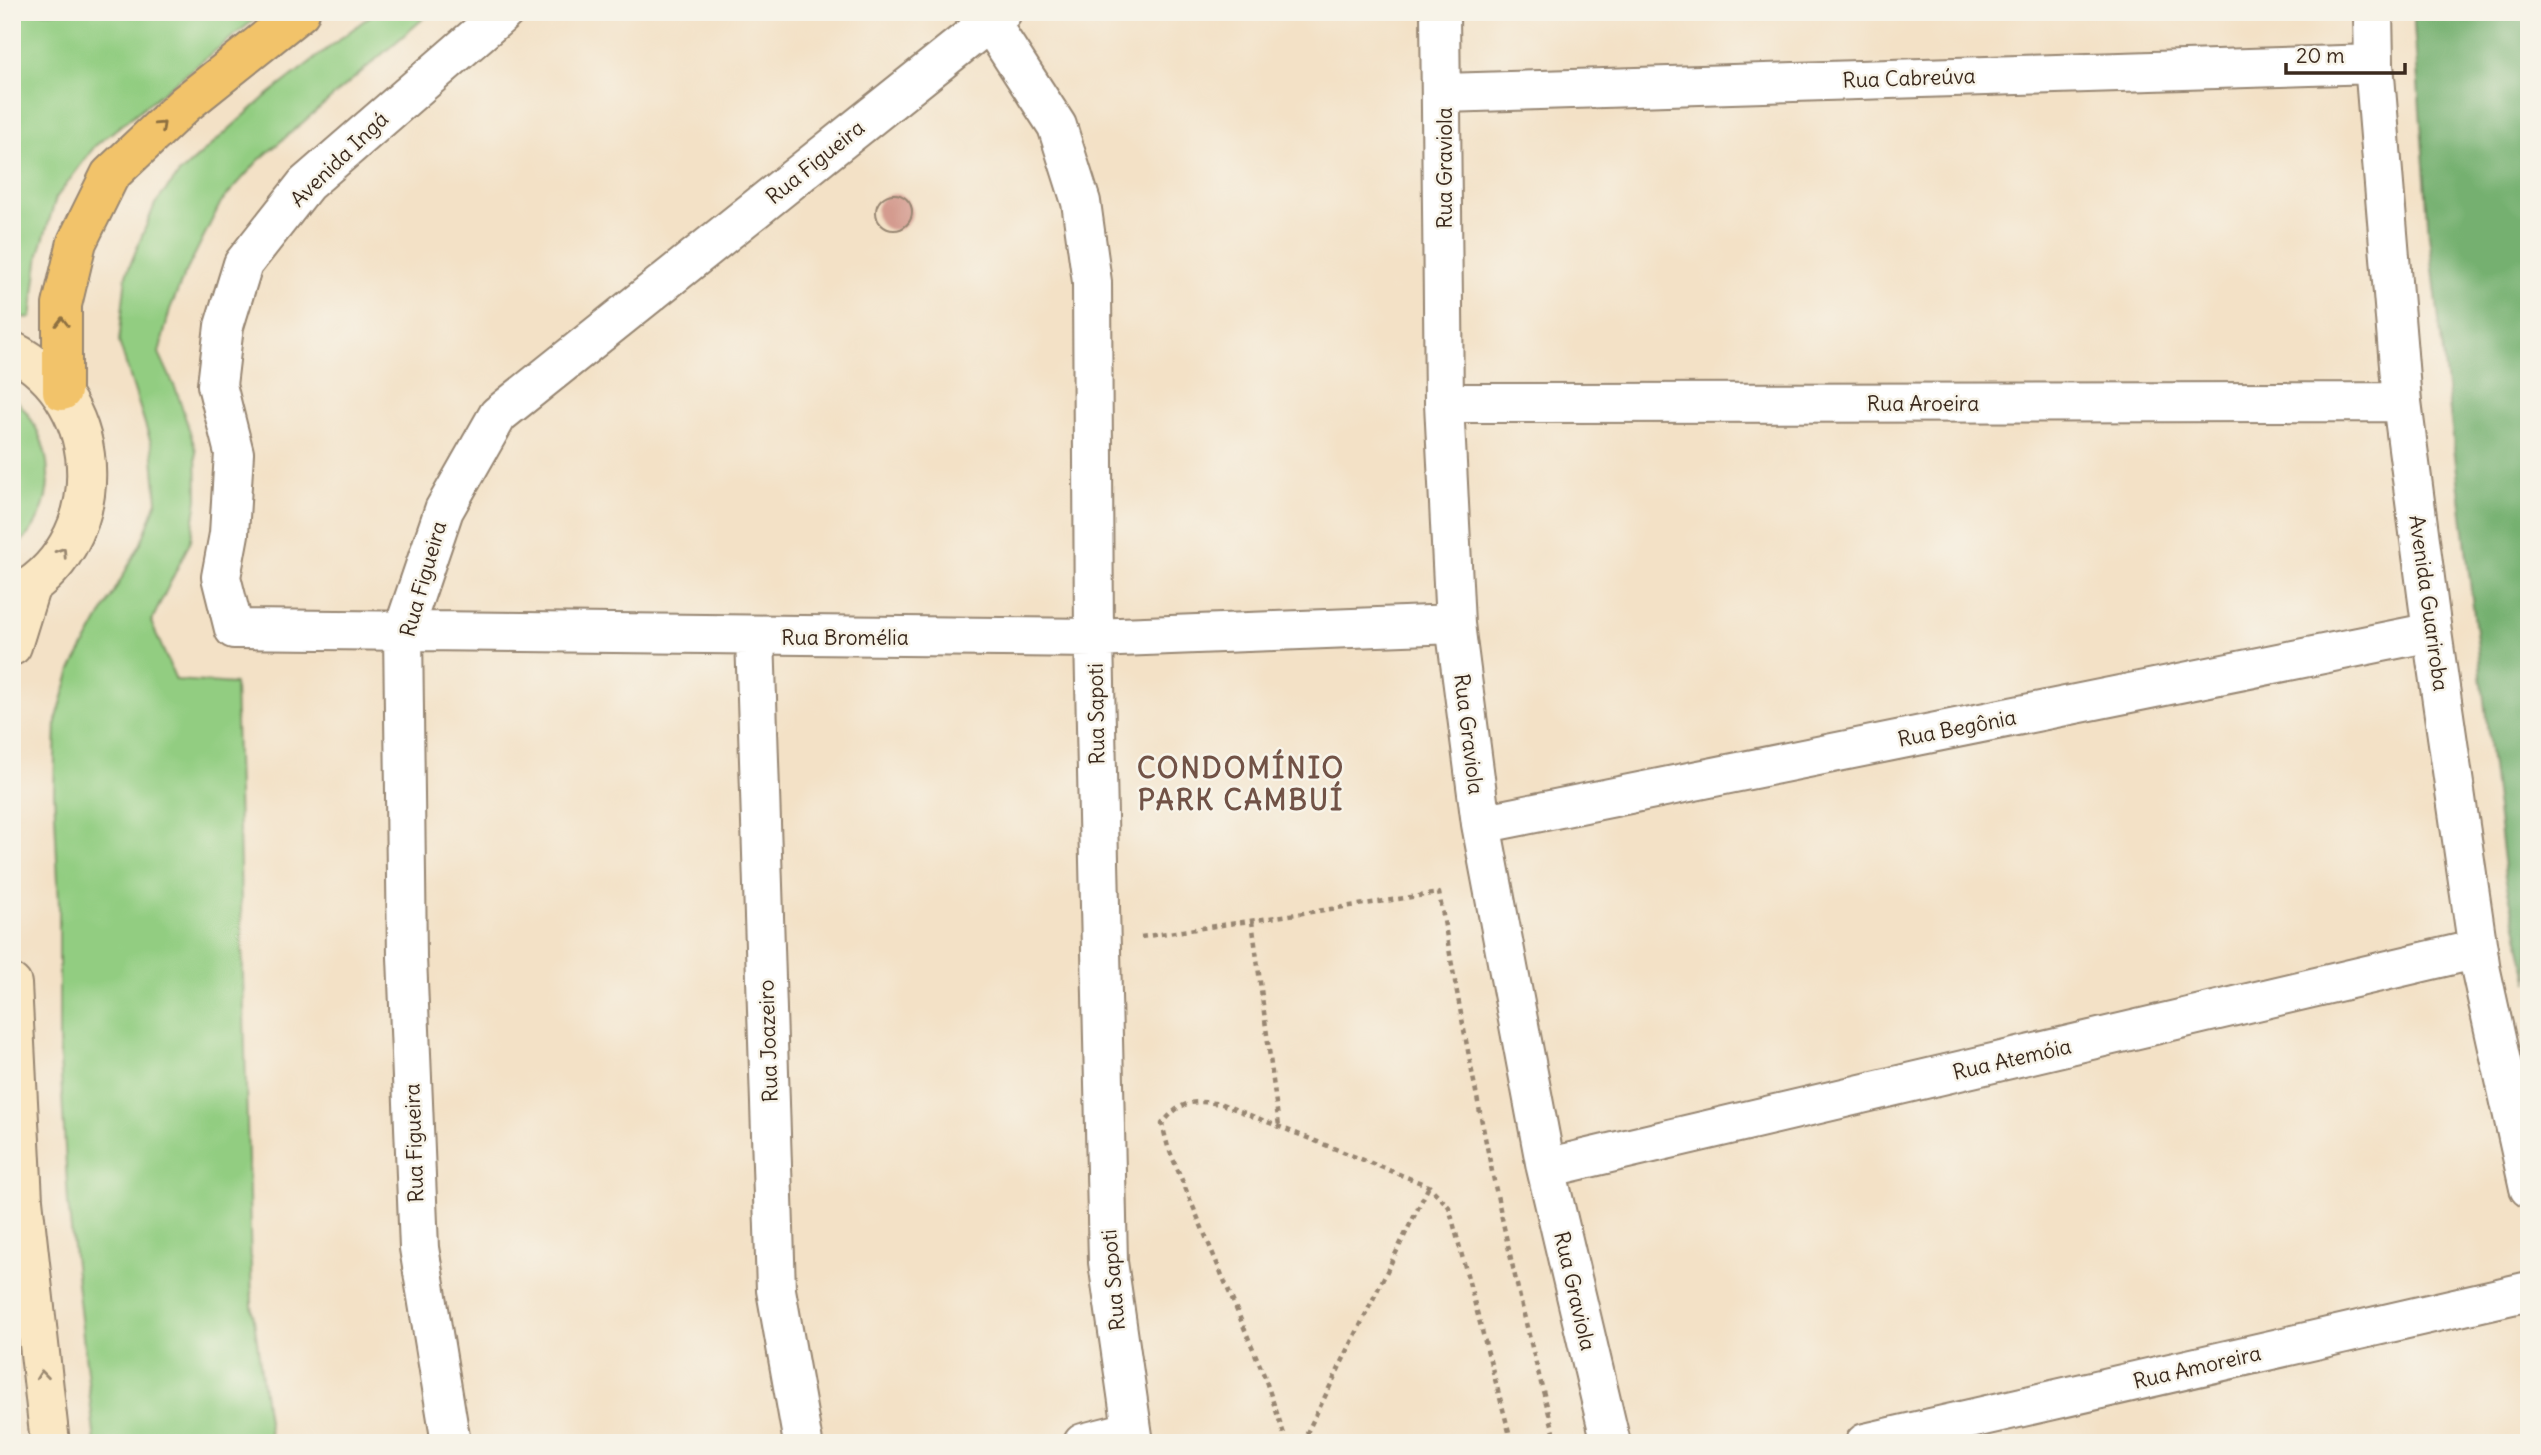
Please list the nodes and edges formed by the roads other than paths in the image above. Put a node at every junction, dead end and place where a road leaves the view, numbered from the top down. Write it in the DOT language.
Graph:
graph roads {
  1 [pos="300,12"];
  2 [pos="504,12"];
  3 [pos="1440,12"];
  4 [pos="2374,12"];
  5 [pos="989,16"];
  6 [pos="2374,64"];
  7 [pos="1444,93"];
  8 [pos="12,351"];
  9 [pos="62,391"];
  10 [pos="2402,402"];
  11 [pos="1444,403"];
  12 [pos="21,592"];
  13 [pos="1455,624"];
  14 [pos="234,629"];
  15 [pos="403,631"];
  16 [pos="2432,632"];
  17 [pos="755,636"];
  18 [pos="1094,638"];
  19 [pos="12,646"];
  20 [pos="1481,824"];
  21 [pos="2478,949"];
  22 [pos="12,984"];
  23 [pos="1546,1168"];
  24 [pos="2529,1188"];
  25 [pos="2529,1291"];
  26 [pos="1132,1437"];
  27 [pos="50,1443"];
  28 [pos="452,1443"];
  29 [pos="803,1443"];
  30 [pos="1083,1443"];
  31 [pos="1611,1443"];
  32 [pos="1865,1443"];
  9 -- 1 [label="main road, one-way"];
  2 -- 14 [label="street, Avenida Ingá"];
  3 -- 7 [label="street, Rua Graviola"];
  4 -- 6 [label="street, Avenida Guariroba"];
  5 -- 15 [label="street, Rua Figueira"];
  5 -- 18 [label="street, Rua Sapoti"];
  6 -- 7 [label="street, Rua Cabreúva"];
  6 -- 10 [label="street, Avenida Guariroba"];
  7 -- 11 [label="street, Rua Graviola"];
  8 -- 9 [label="main road"];
  12 -- 9 [label="main road, one-way"];
  10 -- 11 [label="street, Rua Aroeira"];
  10 -- 16 [label="street, Avenida Guariroba"];
  11 -- 13 [label="street, Rua Graviola"];
  12 -- 19 [label="main road"];
  13 -- 18 [label="street, Rua Bromélia"];
  13 -- 20 [label="street, Rua Graviola"];
  14 -- 15 [label="street, Rua Bromélia"];
  15 -- 17 [label="street, Rua Bromélia"];
  15 -- 28 [label="street, Rua Figueira"];
  16 -- 20 [label="street, Rua Begônia"];
  16 -- 21 [label="street, Avenida Guariroba"];
  17 -- 18 [label="street, Rua Bromélia"];
  17 -- 29 [label="street, Rua Joazeiro"];
  18 -- 26 [label="street, Rua Sapoti"];
  20 -- 23 [label="street, Rua Graviola"];
  21 -- 23 [label="street, Rua Atemóia"];
  21 -- 24 [label="street, Avenida Guariroba"];
  27 -- 22 [label="main road, one-way"];
  23 -- 31 [label="street, Rua Graviola"];
  25 -- 32 [label="street, Rua Amoreira"];
  26 -- 30 [label="street"];
}
